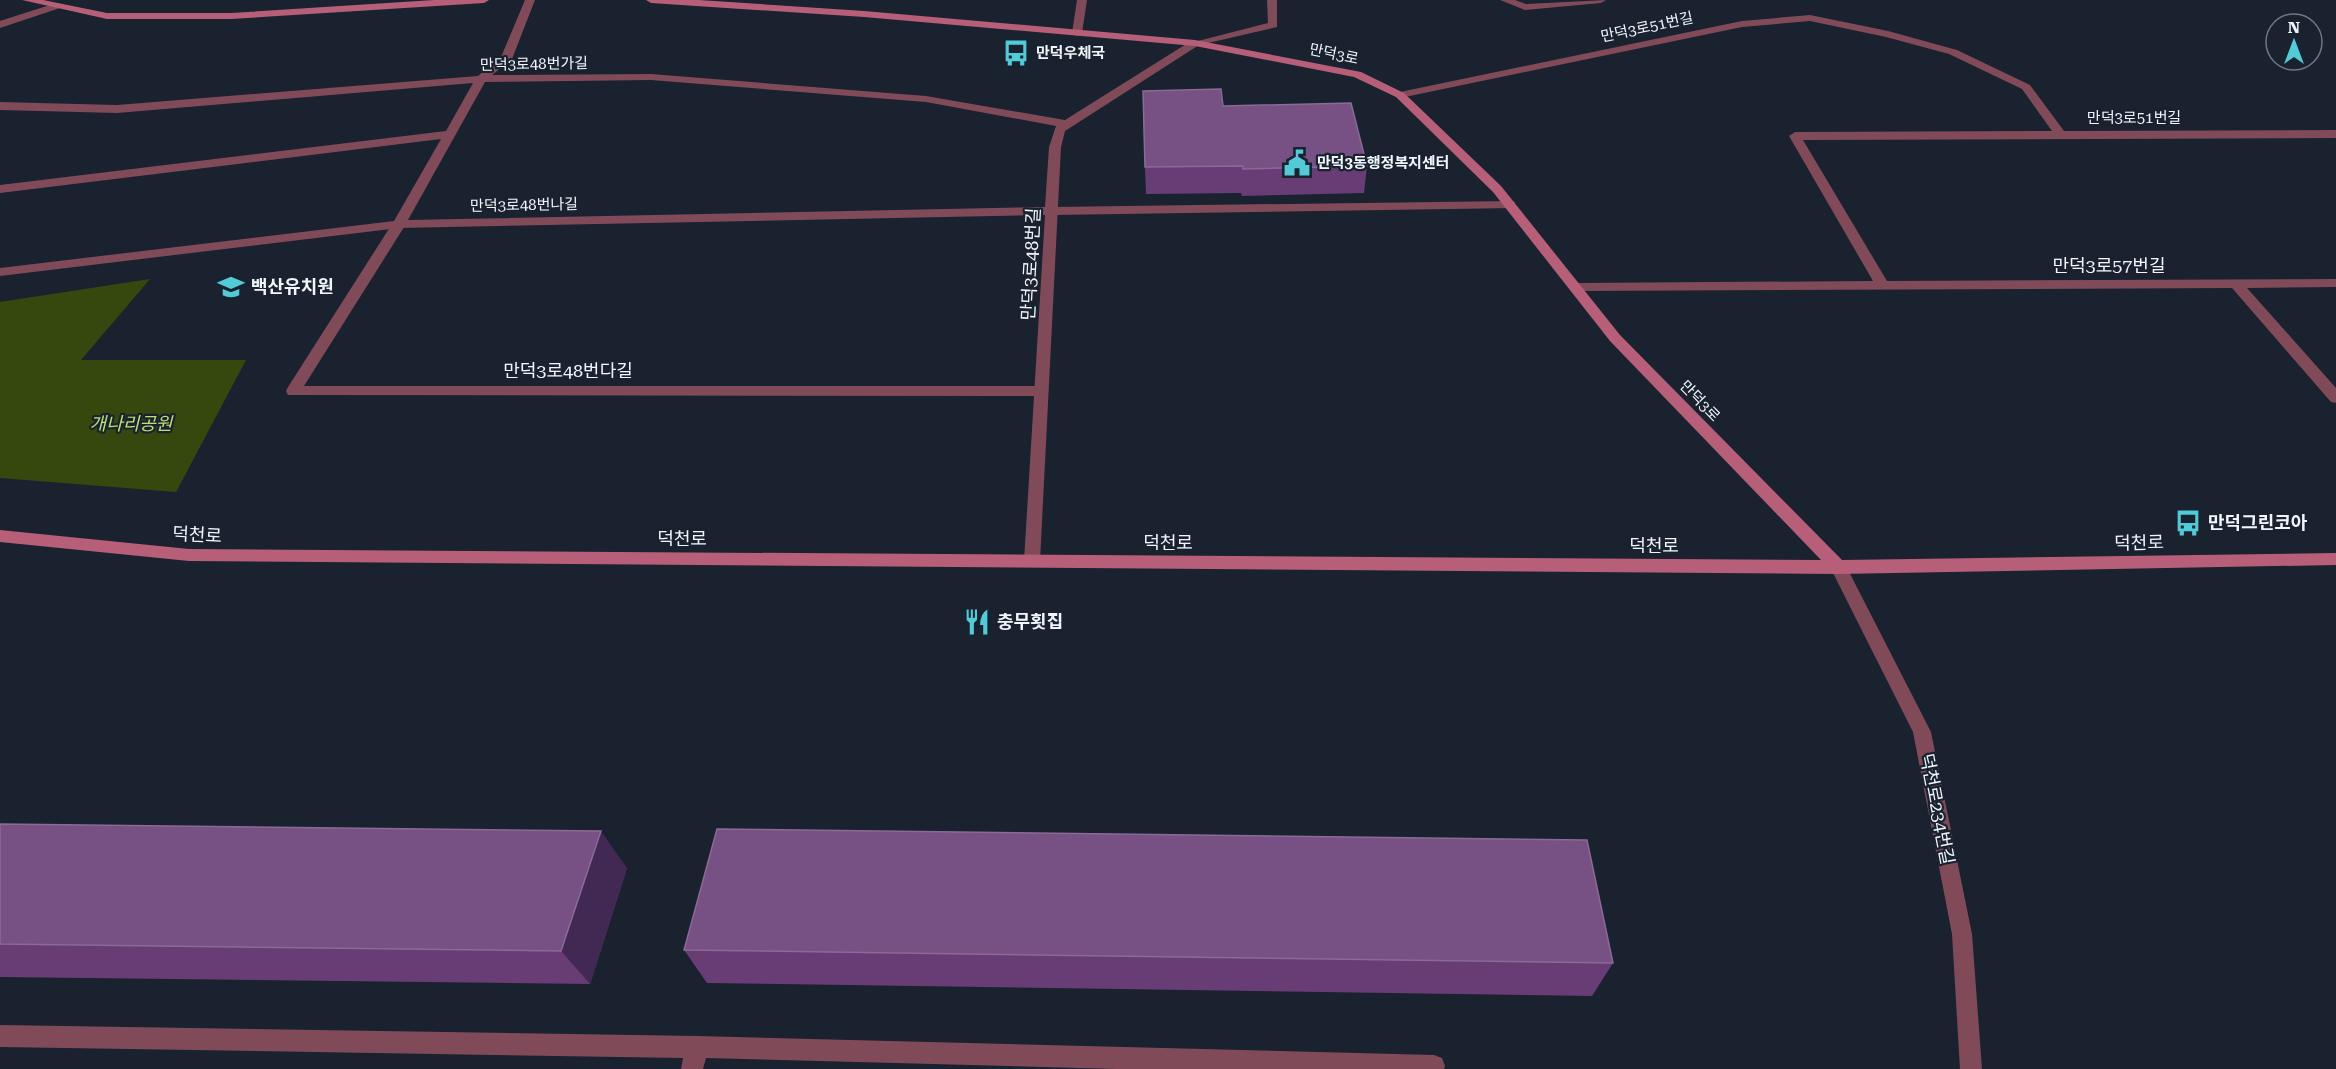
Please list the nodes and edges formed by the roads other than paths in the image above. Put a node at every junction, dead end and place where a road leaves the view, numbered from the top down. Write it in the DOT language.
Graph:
graph roads {
  1 [pos="27,0"];
  2 [pos="484,0"];
  3 [pos="530,0"];
  4 [pos="651,0"];
  5 [pos="1082,0"];
  6 [pos="1272,0"];
  7 [pos="1504,0"];
  8 [pos="1601,0"];
  9 [pos="467,1"];
  10 [pos="56,6"];
  11 [pos="0,26"];
  12 [pos="1077,33"];
  13 [pos="1195,43"];
  14 [pos="481,79"];
  15 [pos="1400,95"];
  16 [pos="0,106"];
  17 [pos="1067,124"];
  18 [pos="450,134"];
  19 [pos="2336,134"];
  20 [pos="2061,135"];
  21 [pos="0,189"];
  22 [pos="1510,205"];
  23 [pos="1052,211"];
  24 [pos="399,224"];
  25 [pos="0,272"];
  26 [pos="2336,283"];
  27 [pos="2235,284"];
  28 [pos="1882,285"];
  29 [pos="1575,288"];
  30 [pos="1042,391"];
  31 [pos="2336,398"];
  32 [pos="0,536"];
  33 [pos="2336,559"];
  34 [pos="1032,561"];
  35 [pos="1838,567"];
  36 [pos="0,1036"];
  37 [pos="697,1047"];
  38 [pos="1434,1066"];
  39 [pos="692,1069"];
  40 [pos="1971,1069"];
  1 -- 10 [label="main road"];
  2 -- 9 [label="main road"];
  3 -- 14 [label="street"];
  4 -- 12 [label="main road, 만덕3로"];
  5 -- 12 [label="street"];
  6 -- 13 [label="street"];
  7 -- 8 [label="street"];
  9 -- 10 [label="main road"];
  10 -- 11 [label="street"];
  12 -- 13 [label="main road, 만덕3로"];
  13 -- 15 [label="main road, 만덕3로"];
  13 -- 17 [label="street"];
  14 -- 16 [label="street, 만덕3로48번가길"];
  14 -- 17 [label="street, 만덕3로48번가길"];
  14 -- 18 [label="street"];
  15 -- 20 [label="street, 만덕3로51번길"];
  15 -- 22 [label="main road, 만덕3로"];
  17 -- 23 [label="street, 만덕3로48번길"];
  18 -- 21 [label="street"];
  18 -- 24 [label="street"];
  19 -- 20 [label="street, 만덕3로51번길"];
  20 -- 28 [label="street"];
  22 -- 23 [label="street, 만덕3로48번나길"];
  22 -- 29 [label="main road, 만덕3로"];
  23 -- 24 [label="street, 만덕3로48번나길"];
  23 -- 30 [label="street, 만덕3로48번길"];
  24 -- 25 [label="street, 만덕3로48번나길"];
  24 -- 30 [label="street, 만덕3로48번다길"];
  26 -- 27 [label="street, 만덕3로57번길"];
  27 -- 28 [label="street, 만덕3로57번길"];
  27 -- 31 [label="street"];
  28 -- 29 [label="street, 만덕3로57번길"];
  29 -- 35 [label="main road, 만덕3로"];
  30 -- 34 [label="street, 만덕3로48번길"];
  32 -- 34 [label="main road, 덕천로"];
  33 -- 35 [label="main road, 덕천로"];
  34 -- 35 [label="main road, 덕천로"];
  35 -- 40 [label="street, 덕천로234번길"];
  36 -- 37 [label="street"];
  37 -- 38 [label="street"];
  37 -- 39 [label="street"];
}
